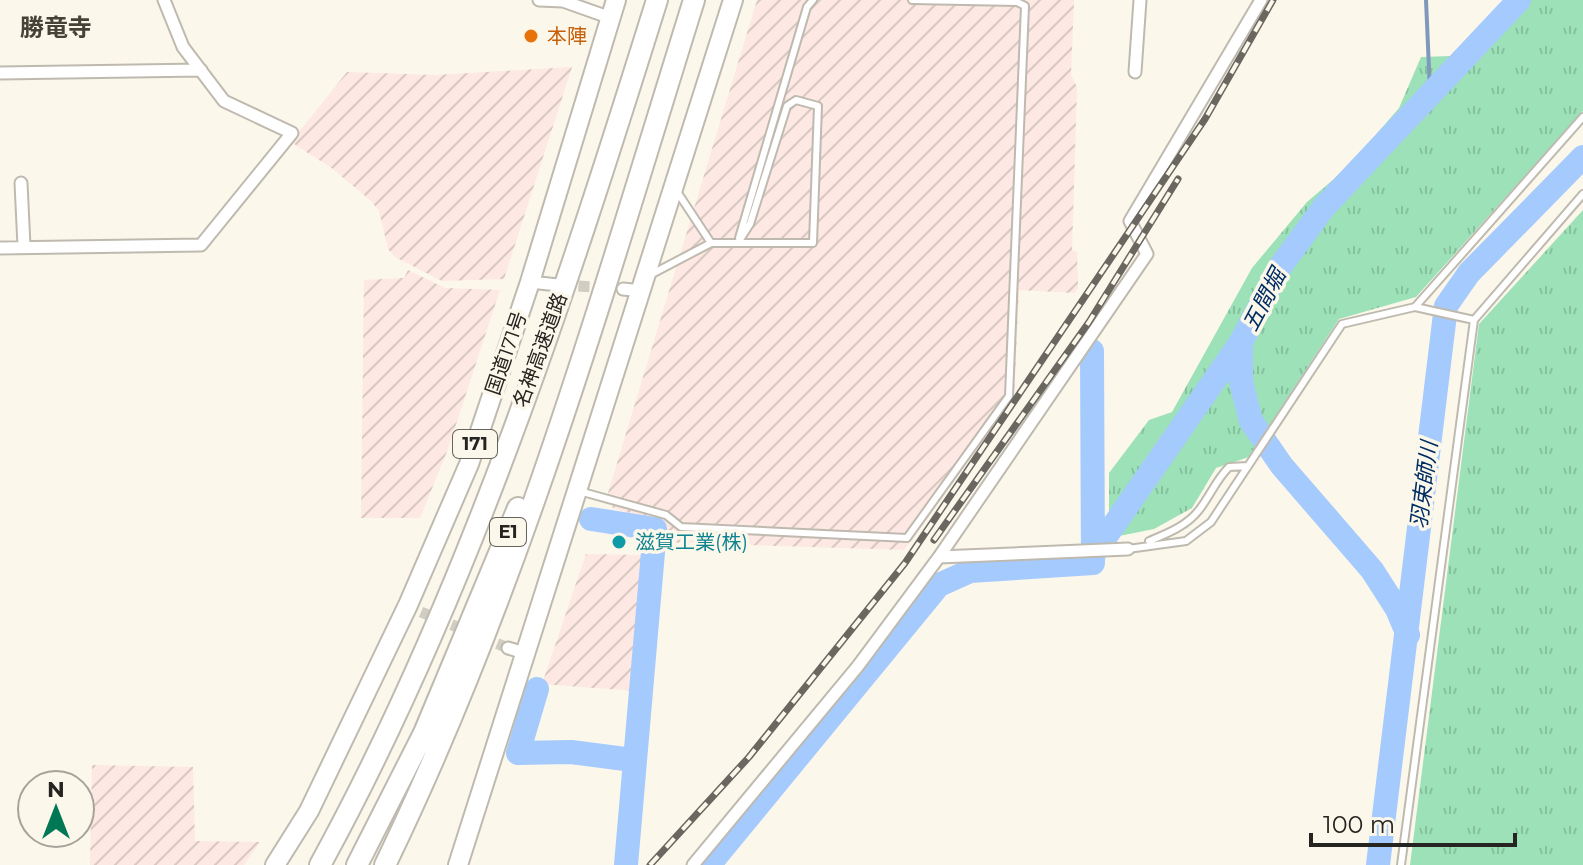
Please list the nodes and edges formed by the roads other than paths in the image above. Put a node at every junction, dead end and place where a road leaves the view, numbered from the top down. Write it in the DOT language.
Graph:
graph roads {
  1 [pos="164,0"];
  2 [pos="539,0"];
  3 [pos="657,0"];
  4 [pos="694,0"];
  5 [pos="733,0"];
  6 [pos="813,0"];
  7 [pos="912,0"];
  8 [pos="1140,0"];
  9 [pos="1261,0"];
  10 [pos="614,9"];
  11 [pos="201,70"];
  12 [pos="1135,72"];
  13 [pos="0,73"];
  14 [pos="1583,117"];
  15 [pos="21,183"];
  16 [pos="675,188"];
  17 [pos="635,189"];
  18 [pos="1583,194"];
  19 [pos="739,241"];
  20 [pos="711,243"];
  21 [pos="24,246"];
  22 [pos="0,248"];
  23 [pos="530,282"];
  24 [pos="644,284"];
  25 [pos="558,285"];
  26 [pos="623,289"];
  27 [pos="1415,307"];
  28 [pos="1474,320"];
  29 [pos="1248,466"];
  30 [pos="579,491"];
  31 [pos="1133,547"];
  32 [pos="939,557"];
  33 [pos="508,648"];
  34 [pos="528,654"];
  35 [pos="481,796"];
  36 [pos="275,865"];
  37 [pos="320,865"];
  38 [pos="357,865"];
  39 [pos="385,865"];
  40 [pos="458,865"];
  41 [pos="468,865"];
  42 [pos="693,865"];
  43 [pos="1401,865"];
  1 -- 11 [label="street"];
  2 -- 10 [label="street"];
  3 -- 37 [label="highway, 名神高速道路 / E1"];
  4 -- 17 [label="highway, 名神高速道路 / E1"];
  5 -- 16 [label="highway"];
  6 -- 19 [label="lane"];
  7 -- 30 [label="lane"];
  8 -- 12 [label="street"];
  9 -- 32 [label="street"];
  10 -- 23 [label="highway, 国道171号 / 171"];
  11 -- 13 [label="street"];
  11 -- 21 [label="street"];
  14 -- 27 [label="lane"];
  15 -- 21 [label="street"];
  16 -- 20 [label="lane"];
  16 -- 24 [label="highway"];
  17 -- 38 [label="highway, 名神高速道路 / E1"];
  17 -- 39 [label="highway, 名神高速道路 / E1"];
  18 -- 28 [label="lane"];
  19 -- 19 [label="lane"];
  19 -- 20 [label="lane"];
  20 -- 24 [label="lane"];
  21 -- 22 [label="street"];
  23 -- 25 [label="street"];
  23 -- 36 [label="highway, 国道171号 / 171"];
  24 -- 26 [label="street"];
  24 -- 30 [label="highway"];
  27 -- 28 [label="lane"];
  27 -- 29 [label="lane"];
  28 -- 43 [label="lane"];
  29 -- 31 [label="lane"];
  29 -- 31 [label="lane"];
  30 -- 34 [label="highway"];
  31 -- 32 [label="street"];
  32 -- 42 [label="street"];
  33 -- 34 [label="street"];
  34 -- 35 [label="highway"];
  35 -- 40 [label="highway"];
  35 -- 41 [label="highway"];
}
